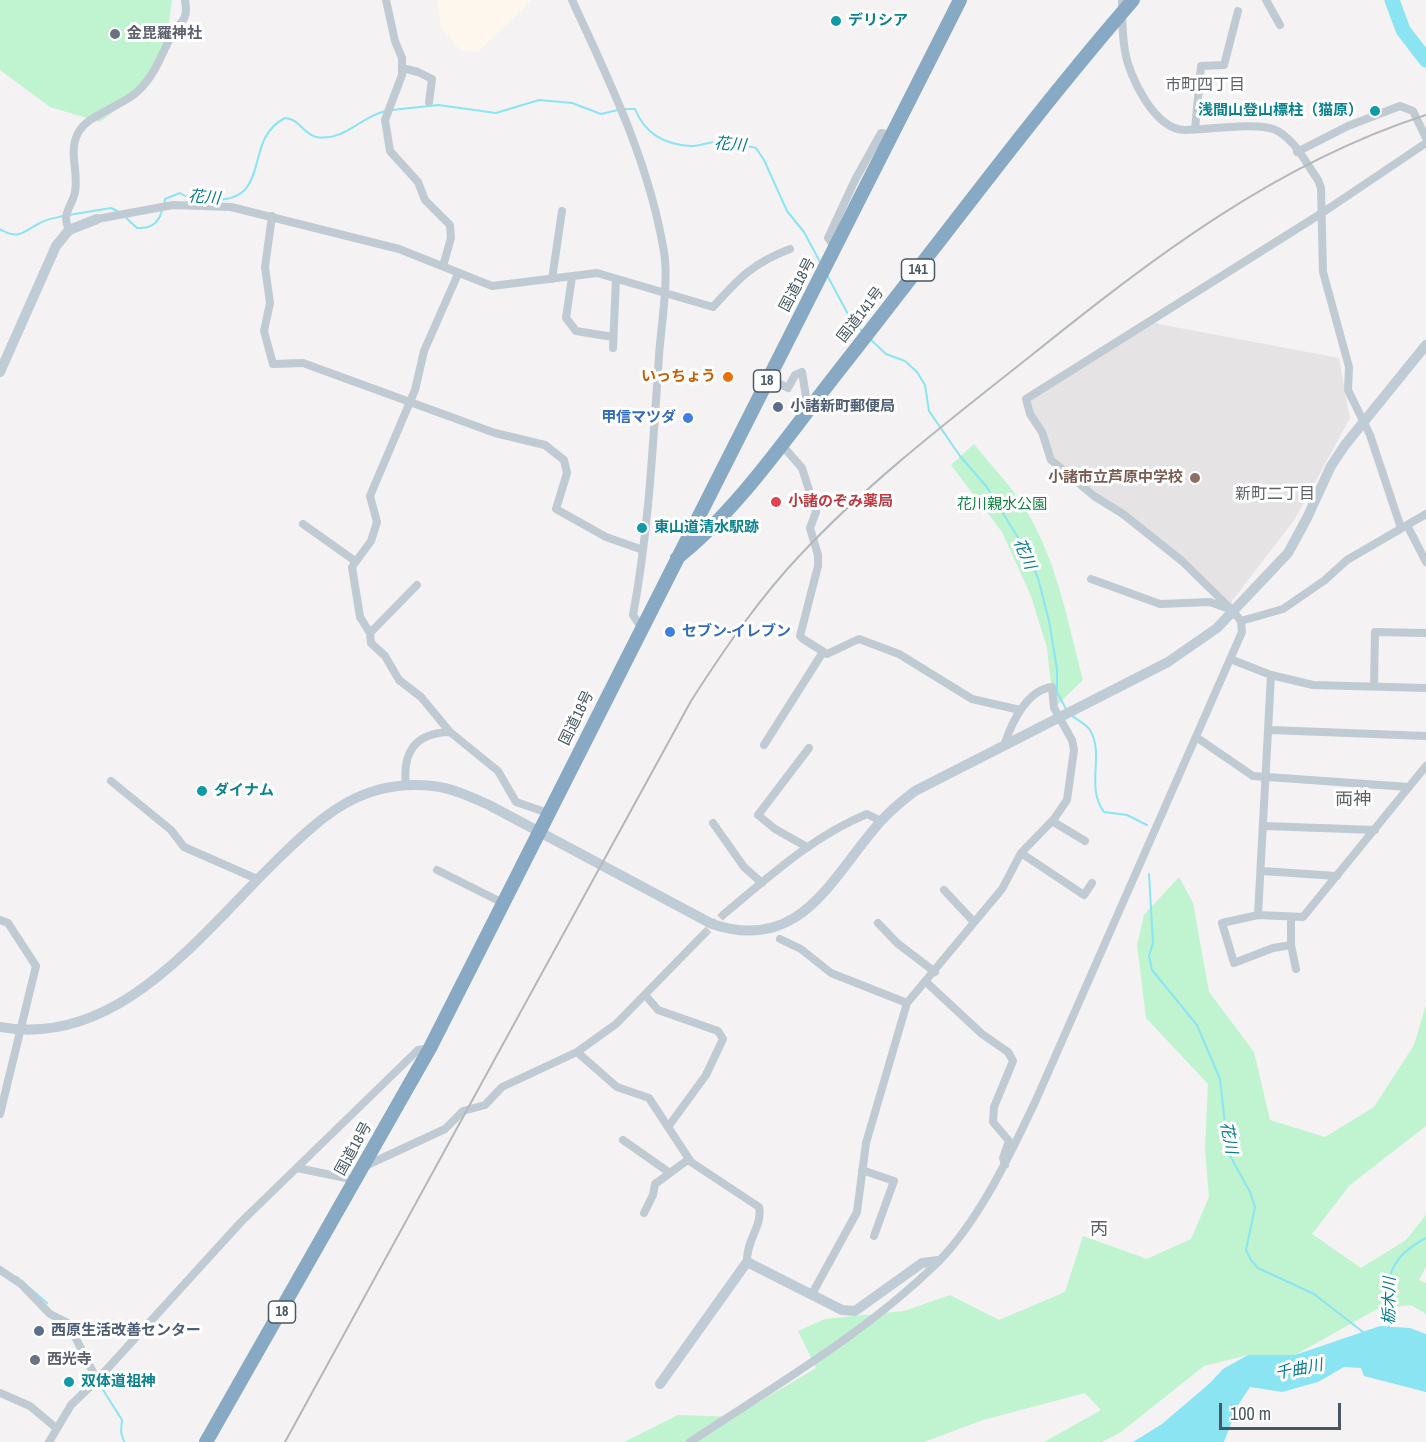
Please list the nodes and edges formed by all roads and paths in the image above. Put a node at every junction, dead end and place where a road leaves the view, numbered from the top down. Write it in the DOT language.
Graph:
graph roads {
  1 [pos="184,0"];
  2 [pos="386,0"];
  3 [pos="572,0"];
  4 [pos="960,0"];
  5 [pos="1133,0"];
  6 [pos="1266,0"];
  7 [pos="1122,6"];
  8 [pos="1238,11"];
  9 [pos="1280,26"];
  10 [pos="402,68"];
  11 [pos="429,102"];
  12 [pos="1195,129"];
  13 [pos="1426,138"];
  14 [pos="1426,143"];
  15 [pos="1297,152"];
  16 [pos="562,211"];
  17 [pos="1322,213"];
  18 [pos="272,216"];
  19 [pos="97,219"];
  20 [pos="69,230"];
  21 [pos="790,249"];
  22 [pos="443,266"];
  23 [pos="458,274"];
  24 [pos="572,277"];
  25 [pos="552,279"];
  26 [pos="616,279"];
  27 [pos="663,294"];
  28 [pos="613,337"];
  29 [pos="1426,345"];
  30 [pos="613,348"];
  31 [pos="0,372"];
  32 [pos="768,378"];
  33 [pos="410,402"];
  34 [pos="808,410"];
  35 [pos="1364,420"];
  36 [pos="781,444"];
  37 [pos="698,514"];
  38 [pos="1426,514"];
  39 [pos="303,524"];
  40 [pos="713,526"];
  41 [pos="1404,526"];
  42 [pos="643,550"];
  43 [pos="675,560"];
  44 [pos="355,561"];
  45 [pos="1426,562"];
  46 [pos="1091,579"];
  47 [pos="417,585"];
  48 [pos="1233,611"];
  49 [pos="1241,621"];
  50 [pos="641,627"];
  51 [pos="370,633"];
  52 [pos="1426,633"];
  53 [pos="823,652"];
  54 [pos="1230,659"];
  55 [pos="1271,675"];
  56 [pos="1374,686"];
  57 [pos="1426,687"];
  58 [pos="1020,710"];
  59 [pos="1062,715"];
  60 [pos="1270,730"];
  61 [pos="450,732"];
  62 [pos="1426,736"];
  63 [pos="1196,737"];
  64 [pos="1005,743"];
  65 [pos="764,745"];
  66 [pos="809,748"];
  67 [pos="1426,766"];
  68 [pos="1267,778"];
  69 [pos="111,781"];
  70 [pos="406,786"];
  71 [pos="1409,787"];
  72 [pos="548,813"];
  73 [pos="881,821"];
  74 [pos="1052,821"];
  75 [pos="713,823"];
  76 [pos="1264,826"];
  77 [pos="1375,830"];
  78 [pos="539,831"];
  79 [pos="1085,842"];
  80 [pos="807,847"];
  81 [pos="1021,853"];
  82 [pos="436,870"];
  83 [pos="1262,871"];
  84 [pos="1337,876"];
  85 [pos="257,879"];
  86 [pos="762,883"];
  87 [pos="1092,883"];
  88 [pos="944,890"];
  89 [pos="503,903"];
  90 [pos="724,914"];
  91 [pos="1258,915"];
  92 [pos="1291,917"];
  93 [pos="0,920"];
  94 [pos="974,921"];
  95 [pos="878,923"];
  96 [pos="703,935"];
  97 [pos="780,939"];
  98 [pos="1291,945"];
  99 [pos="1296,969"];
  100 [pos="935,972"];
  101 [pos="925,981"];
  102 [pos="646,996"];
  103 [pos="907,1003"];
  104 [pos="0,1028"];
  105 [pos="22,1029"];
  106 [pos="430,1048"];
  107 [pos="577,1052"];
  108 [pos="0,1114"];
  109 [pos="668,1127"];
  110 [pos="623,1140"];
  111 [pos="689,1159"];
  112 [pos="1005,1165"];
  113 [pos="363,1167"];
  114 [pos="297,1168"];
  115 [pos="862,1170"];
  116 [pos="670,1173"];
  117 [pos="356,1180"];
  118 [pos="644,1213"];
  119 [pos="874,1236"];
  120 [pos="747,1262"];
  121 [pos="938,1262"];
  122 [pos="0,1270"];
  123 [pos="812,1294"];
  124 [pos="97,1380"];
  125 [pos="660,1384"];
  126 [pos="0,1393"];
  127 [pos="55,1427"];
  128 [pos="49,1442"];
  129 [pos="206,1442"];
  130 [pos="690,1442"];
  1 -- 20 [label="street"];
  2 -- 10 [label="street"];
  3 -- 27 [label="street"];
  4 -- 32 [label="highway, 国道18号 / 18"];
  5 -- 7 [label="highway, 国道141号 / 141"];
  6 -- 9 [label="street"];
  7 -- 12 [label="street"];
  7 -- 34 [label="highway, 国道141号 / 141"];
  8 -- 12 [label="street"];
  10 -- 11 [label="street"];
  10 -- 22 [label="street"];
  12 -- 15 [label="street"];
  13 -- 15 [label="street"];
  14 -- 17 [label="street"];
  15 -- 17 [label="street"];
  16 -- 25 [label="street"];
  17 -- 35 [label="street"];
  17 -- 48 [label="street"];
  18 -- 19 [label="street"];
  18 -- 22 [label="street"];
  18 -- 33 [label="street"];
  19 -- 20 [label="street"];
  20 -- 31 [label="street"];
  21 -- 27 [label="street"];
  22 -- 23 [label="street"];
  23 -- 25 [label="street"];
  23 -- 33 [label="street"];
  24 -- 25 [label="street"];
  24 -- 26 [label="street"];
  24 -- 28 [label="street"];
  26 -- 27 [label="street"];
  26 -- 28 [label="street"];
  27 -- 42 [label="street"];
  28 -- 30 [label="street"];
  29 -- 35 [label="street"];
  32 -- 34 [label="street"];
  32 -- 37 [label="highway, 国道18号 / 18"];
  33 -- 42 [label="street"];
  33 -- 44 [label="street"];
  34 -- 36 [label="highway, 国道141号 / 141"];
  35 -- 41 [label="street"];
  35 -- 48 [label="street"];
  36 -- 40 [label="highway, 国道141号 / 141"];
  36 -- 53 [label="street"];
  37 -- 40 [label="highway"];
  37 -- 43 [label="highway, 国道18号 / 18"];
  38 -- 41 [label="street"];
  39 -- 44 [label="street"];
  40 -- 43 [label="highway, 国道141号 / 141"];
  41 -- 45 [label="street"];
  41 -- 49 [label="street"];
  42 -- 50 [label="street"];
  43 -- 50 [label="highway, 国道18号 / 18"];
  44 -- 51 [label="street"];
  46 -- 48 [label="street"];
  47 -- 51 [label="street"];
  48 -- 49 [label="street"];
  48 -- 59 [label="street"];
  49 -- 54 [label="street"];
  50 -- 72 [label="highway, 国道18号 / 18"];
  51 -- 61 [label="street"];
  52 -- 56 [label="street"];
  53 -- 58 [label="street"];
  53 -- 65 [label="street"];
  54 -- 55 [label="street"];
  54 -- 63 [label="street"];
  55 -- 56 [label="street"];
  55 -- 60 [label="street"];
  56 -- 57 [label="street"];
  58 -- 59 [label="street"];
  58 -- 64 [label="street"];
  59 -- 64 [label="street"];
  59 -- 74 [label="street"];
  60 -- 62 [label="street"];
  60 -- 68 [label="street"];
  61 -- 70 [label="street"];
  61 -- 72 [label="street"];
  63 -- 68 [label="street"];
  63 -- 112 [label="street"];
  64 -- 73 [label="street"];
  66 -- 80 [label="street"];
  67 -- 71 [label="street"];
  68 -- 71 [label="street"];
  68 -- 76 [label="street"];
  69 -- 85 [label="street"];
  70 -- 78 [label="street"];
  70 -- 85 [label="street"];
  71 -- 77 [label="street"];
  72 -- 78 [label="highway, 国道18号 / 18"];
  73 -- 78 [label="street"];
  73 -- 80 [label="street"];
  74 -- 79 [label="street"];
  74 -- 81 [label="street"];
  75 -- 86 [label="street"];
  76 -- 77 [label="street"];
  76 -- 83 [label="street"];
  77 -- 84 [label="street"];
  78 -- 89 [label="highway, 国道18号 / 18"];
  80 -- 86 [label="street"];
  81 -- 87 [label="street"];
  81 -- 94 [label="street"];
  82 -- 89 [label="street"];
  83 -- 84 [label="street"];
  83 -- 91 [label="street"];
  84 -- 92 [label="street"];
  85 -- 105 [label="street"];
  86 -- 90 [label="street"];
  88 -- 94 [label="street"];
  89 -- 106 [label="highway, 国道18号 / 18"];
  91 -- 92 [label="street"];
  91 -- 98 [label="street"];
  92 -- 98 [label="street"];
  93 -- 105 [label="street"];
  94 -- 100 [label="street"];
  95 -- 100 [label="street"];
  96 -- 102 [label="street"];
  97 -- 103 [label="street"];
  98 -- 99 [label="street"];
  100 -- 101 [label="street"];
  101 -- 103 [label="street"];
  101 -- 112 [label="street"];
  102 -- 107 [label="street"];
  102 -- 109 [label="street"];
  103 -- 115 [label="street"];
  104 -- 105 [label="street"];
  105 -- 108 [label="street"];
  106 -- 113 [label="highway, 国道18号 / 18"];
  106 -- 114 [label="street"];
  107 -- 109 [label="street"];
  107 -- 113 [label="street"];
  109 -- 111 [label="street"];
  110 -- 116 [label="street"];
  111 -- 116 [label="street"];
  111 -- 120 [label="street"];
  112 -- 121 [label="street"];
  113 -- 117 [label="highway, 国道18号 / 18"];
  114 -- 117 [label="street"];
  114 -- 124 [label="street"];
  115 -- 119 [label="street"];
  115 -- 123 [label="street"];
  116 -- 118 [label="street"];
  117 -- 129 [label="highway, 国道18号 / 18"];
  120 -- 123 [label="street"];
  120 -- 125 [label="street"];
  121 -- 123 [label="street"];
  121 -- 130 [label="street"];
  122 -- 124 [label="street"];
  124 -- 127 [label="street"];
  126 -- 127 [label="street"];
  127 -- 128 [label="street"];
}
